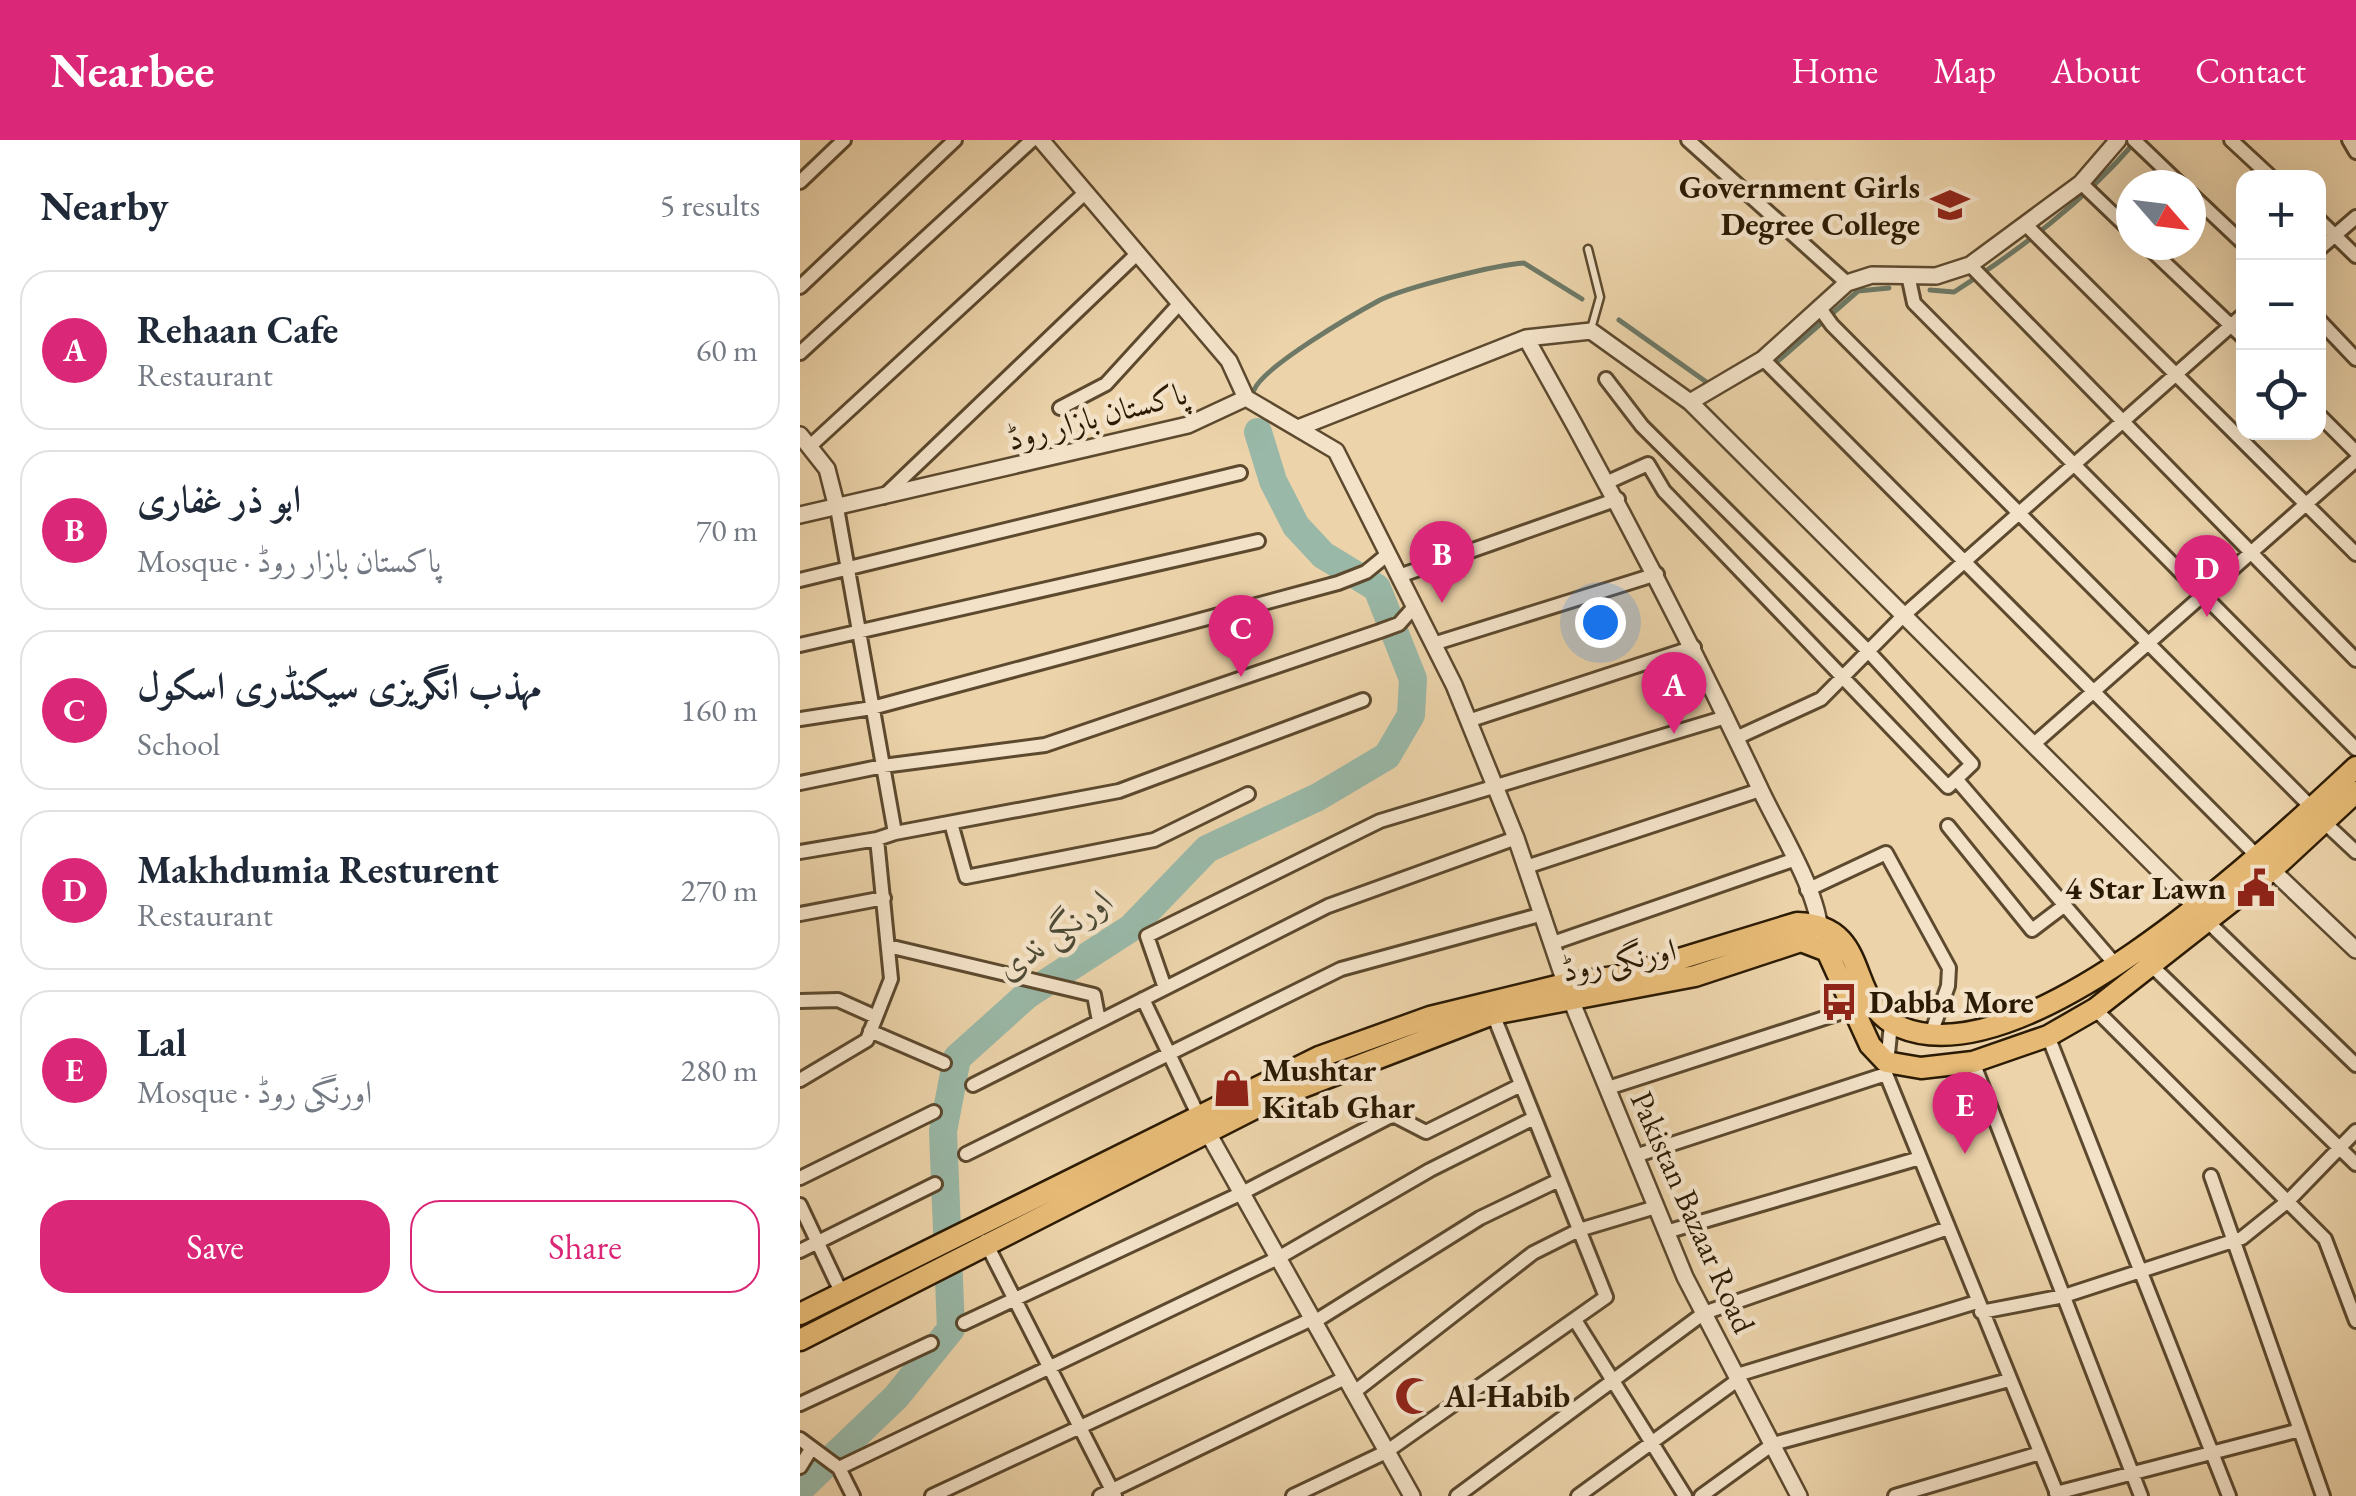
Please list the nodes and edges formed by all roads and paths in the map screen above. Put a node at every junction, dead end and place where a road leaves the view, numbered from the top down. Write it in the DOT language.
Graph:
graph roads {
  1 [pos="844,140"];
  2 [pos="954,140"];
  3 [pos="1032,140"];
  4 [pos="1042,140"];
  5 [pos="1688,140"];
  6 [pos="2118,140"];
  7 [pos="2231,140"];
  8 [pos="2138,144"];
  9 [pos="2165,170"];
  10 [pos="2263,170"];
  11 [pos="800,182"];
  12 [pos="2084,186"];
  13 [pos="1086,192"];
  14 [pos="2206,208"];
  15 [pos="2116,217"];
  16 [pos="2356,217"];
  17 [pos="2326,227"];
  18 [pos="2033,234"];
  19 [pos="2336,235"];
  20 [pos="2236,236"];
  21 [pos="2326,243"];
  22 [pos="1588,248"];
  23 [pos="1138,253"];
  24 [pos="2356,256"];
  25 [pos="2162,260"];
  26 [pos="1977,274"];
  27 [pos="1908,275"];
  28 [pos="1847,284"];
  29 [pos="800,288"];
  30 [pos="1180,303"];
  31 [pos="1825,315"];
  32 [pos="2236,321"];
  33 [pos="2231,325"];
  34 [pos="2326,327"];
  35 [pos="2236,330"];
  36 [pos="1590,331"];
  37 [pos="1526,338"];
  38 [pos="800,353"];
  39 [pos="2356,358"];
  40 [pos="1764,361"];
  41 [pos="2176,374"];
  42 [pos="1606,379"];
  43 [pos="1246,398"];
  44 [pos="1690,402"];
  45 [pos="1060,408"];
  46 [pos="2326,422"];
  47 [pos="2120,423"];
  48 [pos="1298,428"];
  49 [pos="804,441"];
  50 [pos="2356,452"];
  51 [pos="2356,460"];
  52 [pos="2074,464"];
  53 [pos="1240,473"];
  54 [pos="1608,482"];
  55 [pos="880,499"];
  56 [pos="1618,499"];
  57 [pos="2306,504"];
  58 [pos="837,508"];
  59 [pos="2019,513"];
  60 [pos="800,515"];
  61 [pos="1258,541"];
  62 [pos="2250,553"];
  63 [pos="1388,554"];
  64 [pos="2356,554"];
  65 [pos="1962,564"];
  66 [pos="848,570"];
  67 [pos="1657,574"];
  68 [pos="1399,576"];
  69 [pos="800,580"];
  70 [pos="2203,594"];
  71 [pos="1414,607"];
  72 [pos="1904,615"];
  73 [pos="860,633"];
  74 [pos="2148,643"];
  75 [pos="1433,644"];
  76 [pos="800,645"];
  77 [pos="1694,648"];
  78 [pos="1868,651"];
  79 [pos="2356,660"];
  80 [pos="1844,676"];
  81 [pos="2092,692"];
  82 [pos="1363,700"];
  83 [pos="872,708"];
  84 [pos="1726,716"];
  85 [pos="800,718"];
  86 [pos="1468,721"];
  87 [pos="1736,738"];
  88 [pos="2035,743"];
  89 [pos="2356,749"];
  90 [pos="883,766"];
  91 [pos="2356,767"];
  92 [pos="1957,780"];
  93 [pos="800,783"];
  94 [pos="1496,789"];
  95 [pos="1760,790"];
  96 [pos="2356,792"];
  97 [pos="1248,794"];
  98 [pos="2318,816"];
  99 [pos="950,823"];
  100 [pos="1948,826"];
  101 [pos="895,833"];
  102 [pos="1516,838"];
  103 [pos="877,839"];
  104 [pos="800,852"];
  105 [pos="2356,852"];
  106 [pos="1793,860"];
  107 [pos="2266,865"];
  108 [pos="1526,867"];
  109 [pos="1806,890"];
  110 [pos="884,898"];
  111 [pos="2065,906"];
  112 [pos="800,914"];
  113 [pos="1543,914"];
  114 [pos="2202,914"];
  115 [pos="1820,924"];
  116 [pos="1552,943"];
  117 [pos="888,946"];
  118 [pos="1821,948"];
  119 [pos="2356,950"];
  120 [pos="2115,964"];
  121 [pos="2152,966"];
  122 [pos="1165,988"];
  123 [pos="1568,992"];
  124 [pos="1142,999"];
  125 [pos="800,1001"];
  126 [pos="2094,1009"];
  127 [pos="1852,1010"];
  128 [pos="1493,1014"];
  129 [pos="876,1016"];
  130 [pos="1100,1021"];
  131 [pos="1891,1024"];
  132 [pos="870,1031"];
  133 [pos="1931,1034"];
  134 [pos="2048,1036"];
  135 [pos="1169,1054"];
  136 [pos="944,1062"];
  137 [pos="1973,1062"];
  138 [pos="2356,1065"];
  139 [pos="1886,1068"];
  140 [pos="800,1080"];
  141 [pos="973,1085"];
  142 [pos="1522,1086"];
  143 [pos="1608,1088"];
  144 [pos="934,1112"];
  145 [pos="1534,1118"];
  146 [pos="1203,1124"];
  147 [pos="2356,1131"];
  148 [pos="2339,1148"];
  149 [pos="966,1154"];
  150 [pos="1635,1156"];
  151 [pos="1920,1158"];
  152 [pos="2356,1164"];
  153 [pos="2212,1176"];
  154 [pos="800,1178"];
  155 [pos="1559,1180"];
  156 [pos="935,1184"];
  157 [pos="1242,1193"];
  158 [pos="2288,1201"];
  159 [pos="800,1206"];
  160 [pos="1656,1207"];
  161 [pos="1948,1228"];
  162 [pos="972,1229"];
  163 [pos="1579,1230"];
  164 [pos="1666,1232"];
  165 [pos="2234,1241"];
  166 [pos="818,1242"];
  167 [pos="800,1251"];
  168 [pos="978,1251"];
  169 [pos="1278,1258"];
  170 [pos="2140,1271"];
  171 [pos="842,1294"];
  172 [pos="2351,1295"];
  173 [pos="2064,1296"];
  174 [pos="1014,1299"];
  175 [pos="1979,1307"];
  176 [pos="1704,1313"];
  177 [pos="800,1314"];
  178 [pos="1313,1320"];
  179 [pos="1575,1320"];
  180 [pos="2356,1321"];
  181 [pos="964,1323"];
  182 [pos="800,1340"];
  183 [pos="931,1343"];
  184 [pos="1049,1367"];
  185 [pos="1738,1377"];
  186 [pos="1613,1380"];
  187 [pos="2010,1380"];
  188 [pos="1349,1386"];
  189 [pos="800,1404"];
  190 [pos="1080,1427"];
  191 [pos="2300,1430"];
  192 [pos="1652,1442"];
  193 [pos="1774,1444"];
  194 [pos="809,1447"];
  195 [pos="1386,1452"];
  196 [pos="2040,1452"];
  197 [pos="2212,1453"];
  198 [pos="837,1466"];
  199 [pos="800,1467"];
  200 [pos="2133,1473"];
  201 [pos="1109,1494"];
  202 [pos="2057,1494"];
  203 [pos="853,1496"];
  204 [pos="932,1496"];
  205 [pos="1293,1496"];
  206 [pos="1412,1496"];
  207 [pos="1457,1496"];
  208 [pos="1578,1496"];
  209 [pos="1685,1496"];
  210 [pos="1702,1496"];
  211 [pos="1800,1496"];
  212 [pos="1895,1496"];
  213 [pos="2142,1496"];
  214 [pos="2229,1496"];
  215 [pos="2323,1496"];
  1 -- 11 [label="street"];
  2 -- 29 [label="street"];
  3 -- 38 [label="street"];
  4 -- 13 [label="street"];
  5 -- 28 [label="street"];
  6 -- 12 [label="street"];
  7 -- 10 [label="street"];
  8 -- 9 [label="street"];
  12 -- 15 [label="street"];
  12 -- 18 [label="street"];
  13 -- 23 [label="street"];
  13 -- 49 [label="street"];
  14 -- 20 [label="street"];
  16 -- 19 [label="street"];
  17 -- 19 [label="street"];
  18 -- 26 [label="street"];
  18 -- 41 [label="street"];
  19 -- 21 [label="street"];
  19 -- 24 [label="street"];
  22 -- 36 [label="lane"];
  23 -- 30 [label="street"];
  23 -- 55 [label="street"];
  25 -- 33 [label="street"];
  26 -- 27 [label="street"];
  26 -- 47 [label="street"];
  27 -- 28 [label="street"];
  27 -- 52 [label="street"];
  28 -- 31 [label="street"];
  30 -- 43 [label="street"];
  30 -- 45 [label="street"];
  31 -- 40 [label="street"];
  31 -- 59 [label="street"];
  32 -- 33 [label="street"];
  33 -- 35 [label="street"];
  33 -- 41 [label="street"];
  34 -- 39 [label="street"];
  36 -- 37 [label="street"];
  36 -- 44 [label="street"];
  37 -- 48 [label="street"];
  37 -- 54 [label="street"];
  40 -- 44 [label="street"];
  40 -- 65 [label="street"];
  41 -- 47 [label="street"];
  41 -- 57 [label="street"];
  42 -- 78 [label="street"];
  43 -- 48 [label="street"];
  43 -- 55 [label="street, پاکستان بازار روڈ"];
  44 -- 72 [label="street"];
  46 -- 50 [label="street"];
  47 -- 52 [label="street"];
  47 -- 62 [label="street"];
  48 -- 63 [label="street"];
  49 -- 58 [label="street"];
  51 -- 57 [label="street"];
  52 -- 59 [label="street"];
  52 -- 70 [label="street"];
  53 -- 66 [label="street"];
  54 -- 56 [label="street"];
  54 -- 80 [label="street"];
  55 -- 58 [label="street, پاکستان بازار روڈ"];
  56 -- 67 [label="street"];
  56 -- 68 [label="street"];
  57 -- 62 [label="street"];
  57 -- 64 [label="street"];
  58 -- 60 [label="street, پاکستان بازار روڈ"];
  58 -- 66 [label="street"];
  59 -- 65 [label="street"];
  59 -- 74 [label="street"];
  61 -- 73 [label="street"];
  62 -- 70 [label="street"];
  62 -- 79 [label="street"];
  63 -- 68 [label="street"];
  63 -- 83 [label="street"];
  65 -- 72 [label="street"];
  65 -- 81 [label="street"];
  66 -- 69 [label="street"];
  66 -- 73 [label="street"];
  67 -- 75 [label="street"];
  67 -- 77 [label="street"];
  68 -- 71 [label="street"];
  70 -- 74 [label="street"];
  70 -- 89 [label="street"];
  71 -- 75 [label="street"];
  71 -- 90 [label="street"];
  72 -- 78 [label="street"];
  72 -- 88 [label="street"];
  73 -- 76 [label="street"];
  73 -- 83 [label="street"];
  74 -- 81 [label="street"];
  74 -- 98 [label="street"];
  75 -- 86 [label="street"];
  77 -- 84 [label="street"];
  77 -- 86 [label="street"];
  78 -- 80 [label="street"];
  78 -- 92 [label="street"];
  80 -- 87 [label="street"];
  80 -- 92 [label="street"];
  81 -- 88 [label="street"];
  81 -- 107 [label="street"];
  82 -- 99 [label="street"];
  83 -- 85 [label="street"];
  83 -- 90 [label="street"];
  84 -- 87 [label="street"];
  84 -- 94 [label="street"];
  86 -- 94 [label="street"];
  87 -- 95 [label="street"];
  88 -- 114 [label="street"];
  90 -- 93 [label="street"];
  90 -- 101 [label="street"];
  91 -- 98 [label="main road"];
  92 -- 111 [label="street"];
  94 -- 102 [label="street"];
  94 -- 122 [label="street"];
  95 -- 106 [label="street"];
  95 -- 108 [label="street"];
  96 -- 98 [label="main road"];
  97 -- 99 [label="street"];
  98 -- 105 [label="street"];
  98 -- 107 [label="main road"];
  99 -- 101 [label="street"];
  100 -- 111 [label="street"];
  101 -- 103 [label="street"];
  102 -- 108 [label="street"];
  102 -- 122 [label="street"];
  103 -- 104 [label="street"];
  103 -- 110 [label="street"];
  106 -- 109 [label="street"];
  106 -- 116 [label="street"];
  107 -- 114 [label="main road"];
  107 -- 119 [label="street"];
  108 -- 113 [label="street"];
  109 -- 115 [label="street"];
  109 -- 133 [label="street"];
  110 -- 112 [label="street"];
  110 -- 117 [label="street"];
  111 -- 120 [label="street"];
  113 -- 116 [label="street"];
  113 -- 135 [label="street"];
  114 -- 120 [label="main road"];
  114 -- 121 [label="main road"];
  114 -- 138 [label="street"];
  115 -- 118 [label="street"];
  115 -- 123 [label="main road, اورنگی روڈ"];
  115 -- 131 [label="main road"];
  116 -- 123 [label="street"];
  117 -- 129 [label="street"];
  117 -- 130 [label="street"];
  118 -- 123 [label="main road, اورنگی روڈ"];
  118 -- 127 [label="main road"];
  120 -- 133 [label="main road"];
  121 -- 126 [label="main road"];
  121 -- 148 [label="street"];
  122 -- 124 [label="street"];
  123 -- 128 [label="main road, اورنگی روڈ"];
  123 -- 143 [label="street, Pakistan Bazaar Road"];
  123 -- 146 [label="main road, اورنگی روڈ"];
  124 -- 130 [label="street"];
  124 -- 135 [label="street"];
  125 -- 129 [label="street"];
  126 -- 134 [label="main road"];
  126 -- 158 [label="street"];
  127 -- 139 [label="main road"];
  127 -- 143 [label="street"];
  128 -- 142 [label="street"];
  128 -- 146 [label="main road, اورنگی روڈ"];
  129 -- 132 [label="street"];
  130 -- 141 [label="street"];
  131 -- 133 [label="main road"];
  131 -- 139 [label="street"];
  132 -- 136 [label="street"];
  132 -- 140 [label="street"];
  134 -- 137 [label="main road"];
  134 -- 170 [label="street"];
  135 -- 146 [label="street"];
  135 -- 149 [label="street"];
  137 -- 139 [label="main road"];
  137 -- 173 [label="street"];
  139 -- 150 [label="street"];
  139 -- 151 [label="street"];
  142 -- 145 [label="street"];
  142 -- 157 [label="street"];
  143 -- 150 [label="street, Pakistan Bazaar Road"];
  144 -- 154 [label="street"];
  145 -- 155 [label="street"];
  145 -- 169 [label="street"];
  146 -- 157 [label="street"];
  146 -- 162 [label="main road, اورنگی روڈ"];
  146 -- 168 [label="main road, اورنگی روڈ"];
  147 -- 148 [label="street"];
  148 -- 152 [label="street"];
  148 -- 158 [label="street"];
  150 -- 160 [label="street, Pakistan Bazaar Road"];
  151 -- 161 [label="street"];
  151 -- 164 [label="street"];
  153 -- 165 [label="street"];
  155 -- 163 [label="street"];
  155 -- 178 [label="street"];
  156 -- 166 [label="street"];
  157 -- 169 [label="street"];
  157 -- 174 [label="street"];
  158 -- 165 [label="street"];
  158 -- 172 [label="street"];
  159 -- 166 [label="street"];
  160 -- 163 [label="street"];
  160 -- 164 [label="street, Pakistan Bazaar Road"];
  161 -- 175 [label="street"];
  161 -- 176 [label="street"];
  162 -- 168 [label="street"];
  162 -- 171 [label="main road, اورنگی روڈ"];
  163 -- 179 [label="street"];
  163 -- 188 [label="street"];
  164 -- 176 [label="street, Pakistan Bazaar Road"];
  165 -- 170 [label="street"];
  165 -- 191 [label="street"];
  166 -- 167 [label="street"];
  166 -- 171 [label="street"];
  168 -- 174 [label="street"];
  168 -- 182 [label="main road, اورنگی روڈ"];
  169 -- 178 [label="street"];
  169 -- 184 [label="street"];
  170 -- 173 [label="street"];
  170 -- 197 [label="street"];
  171 -- 177 [label="main road, اورنگی روڈ"];
  172 -- 180 [label="street"];
  173 -- 175 [label="street"];
  173 -- 200 [label="street"];
  174 -- 181 [label="street"];
  174 -- 184 [label="street"];
  175 -- 185 [label="street"];
  175 -- 187 [label="street"];
  176 -- 185 [label="street, Pakistan Bazaar Road"];
  176 -- 186 [label="street"];
  178 -- 188 [label="street"];
  178 -- 190 [label="street"];
  179 -- 186 [label="street"];
  179 -- 195 [label="street"];
  183 -- 189 [label="street"];
  184 -- 190 [label="street"];
  184 -- 198 [label="street"];
  185 -- 192 [label="street"];
  185 -- 193 [label="street, Pakistan Bazaar Road"];
  186 -- 192 [label="street"];
  186 -- 207 [label="street"];
  187 -- 193 [label="street"];
  187 -- 196 [label="street"];
  188 -- 195 [label="street"];
  188 -- 201 [label="street"];
  190 -- 201 [label="street"];
  190 -- 204 [label="street"];
  191 -- 197 [label="street"];
  191 -- 215 [label="street"];
  192 -- 208 [label="street"];
  192 -- 209 [label="street"];
  193 -- 210 [label="street"];
  193 -- 211 [label="street, Pakistan Bazaar Road"];
  194 -- 198 [label="street"];
  194 -- 199 [label="street"];
  195 -- 205 [label="street"];
  195 -- 206 [label="street"];
  196 -- 202 [label="street"];
  196 -- 212 [label="street"];
  197 -- 200 [label="street"];
  197 -- 214 [label="street"];
  198 -- 203 [label="street"];
  200 -- 202 [label="street"];
  200 -- 213 [label="street"];
}
